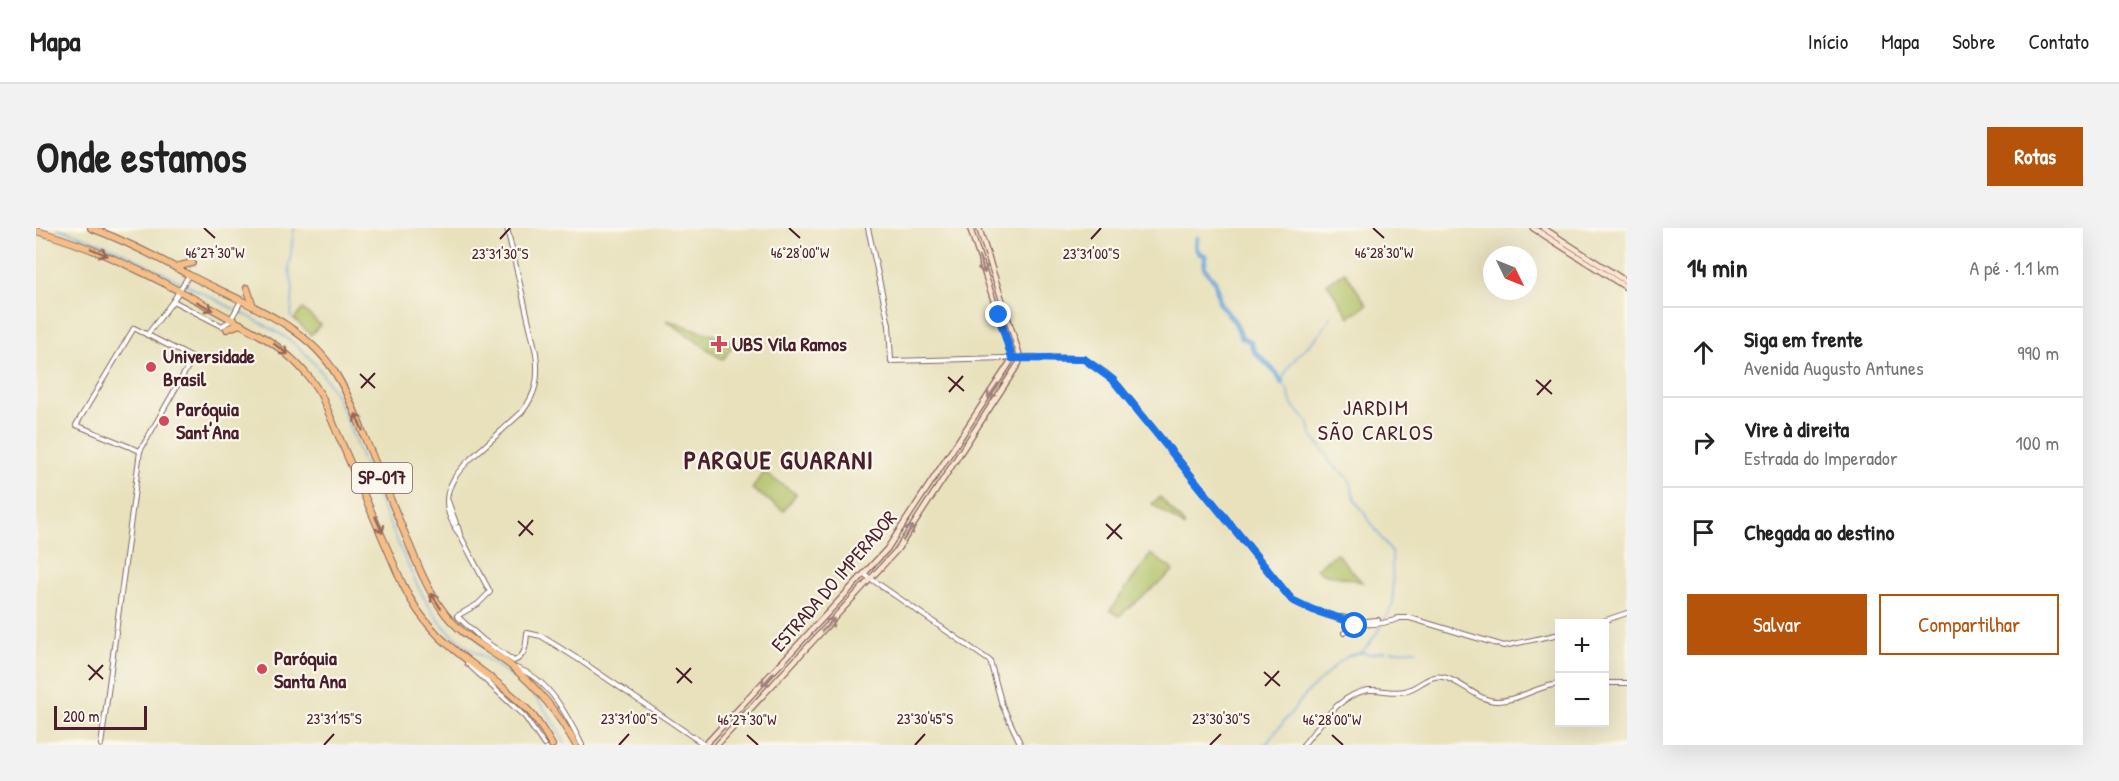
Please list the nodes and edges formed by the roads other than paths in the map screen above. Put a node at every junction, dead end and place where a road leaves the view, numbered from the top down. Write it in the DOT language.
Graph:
graph roads {
  1 [pos="91,228"];
  2 [pos="507,228"];
  3 [pos="868,228"];
  4 [pos="970,228"];
  5 [pos="980,228"];
  6 [pos="1533,228"];
  7 [pos="1543,228"];
  8 [pos="36,233"];
  9 [pos="63,239"];
  10 [pos="192,263"];
  11 [pos="175,267"];
  12 [pos="188,276"];
  13 [pos="1627,282"];
  14 [pos="247,288"];
  15 [pos="1627,288"];
  16 [pos="180,291"];
  17 [pos="173,302"];
  18 [pos="240,303"];
  19 [pos="253,307"];
  20 [pos="1006,311"];
  21 [pos="232,318"];
  22 [pos="1000,318"];
  23 [pos="240,324"];
  24 [pos="227,329"];
  25 [pos="147,335"];
  26 [pos="1012,358"];
  27 [pos="1020,358"];
  28 [pos="140,451"];
  29 [pos="864,574"];
  30 [pos="871,578"];
  31 [pos="866,584"];
  32 [pos="1627,613"];
  33 [pos="1340,618"];
  34 [pos="1609,620"];
  35 [pos="1379,621"];
  36 [pos="1355,623"];
  37 [pos="1344,633"];
  38 [pos="1555,635"];
  39 [pos="484,644"];
  40 [pos="466,661"];
  41 [pos="512,663"];
  42 [pos="1609,683"];
  43 [pos="1627,683"];
  44 [pos="1555,685"];
  45 [pos="101,745"];
  46 [pos="544,745"];
  47 [pos="552,745"];
  48 [pos="576,745"];
  49 [pos="582,745"];
  50 [pos="705,745"];
  51 [pos="717,745"];
  52 [pos="1021,745"];
  53 [pos="1303,745"];
  1 -- 11 [label="highway, SP-017"];
  2 -- 39 [label="street"];
  3 -- 26 [label="street"];
  4 -- 22 [label="main road, one-way"];
  5 -- 20 [label="main road"];
  6 -- 15 [label="main road"];
  7 -- 13 [label="main road"];
  8 -- 9 [label="street"];
  8 -- 9 [label="highway, SP-017"];
  9 -- 16 [label="highway, SP-017, one-way"];
  10 -- 11 [label="highway"];
  11 -- 12 [label="highway, SP-017"];
  12 -- 16 [label="street"];
  12 -- 18 [label="highway, SP-017"];
  14 -- 19 [label="highway"];
  16 -- 17 [label="street"];
  16 -- 21 [label="highway, SP-017, one-way"];
  17 -- 21 [label="street"];
  17 -- 25 [label="street"];
  18 -- 19 [label="highway, SP-017"];
  18 -- 21 [label="street"];
  39 -- 19 [label="highway, SP-017, one-way"];
  20 -- 22 [label="main road"];
  20 -- 27 [label="main road"];
  21 -- 23 [label="highway, SP-017"];
  22 -- 26 [label="main road"];
  23 -- 24 [label="highway"];
  23 -- 40 [label="highway, SP-017, one-way"];
  25 -- 28 [label="street"];
  25 -- 28 [label="street"];
  26 -- 27 [label="street"];
  26 -- 29 [label="main road, ESTRADA DO IMPERADOR, one-way"];
  30 -- 27 [label="main road, ESTRADA DO IMPERADOR, one-way"];
  27 -- 33 [label="street"];
  28 -- 45 [label="street"];
  29 -- 30 [label="street"];
  29 -- 31 [label="main road"];
  29 -- 50 [label="main road, ESTRADA DO IMPERADOR, one-way"];
  30 -- 31 [label="main road, ESTRADA DO IMPERADOR"];
  30 -- 52 [label="street"];
  51 -- 31 [label="main road, ESTRADA DO IMPERADOR, one-way"];
  32 -- 34 [label="street"];
  33 -- 35 [label="street"];
  33 -- 36 [label="street"];
  35 -- 36 [label="street"];
  35 -- 38 [label="street"];
  36 -- 37 [label="street"];
  39 -- 41 [label="highway, SP-017"];
  40 -- 46 [label="street"];
  40 -- 47 [label="highway, SP-017"];
  41 -- 48 [label="highway, SP-017"];
  41 -- 49 [label="street"];
  41 -- 50 [label="street"];
  42 -- 43 [label="street"];
  44 -- 53 [label="street"];
}
